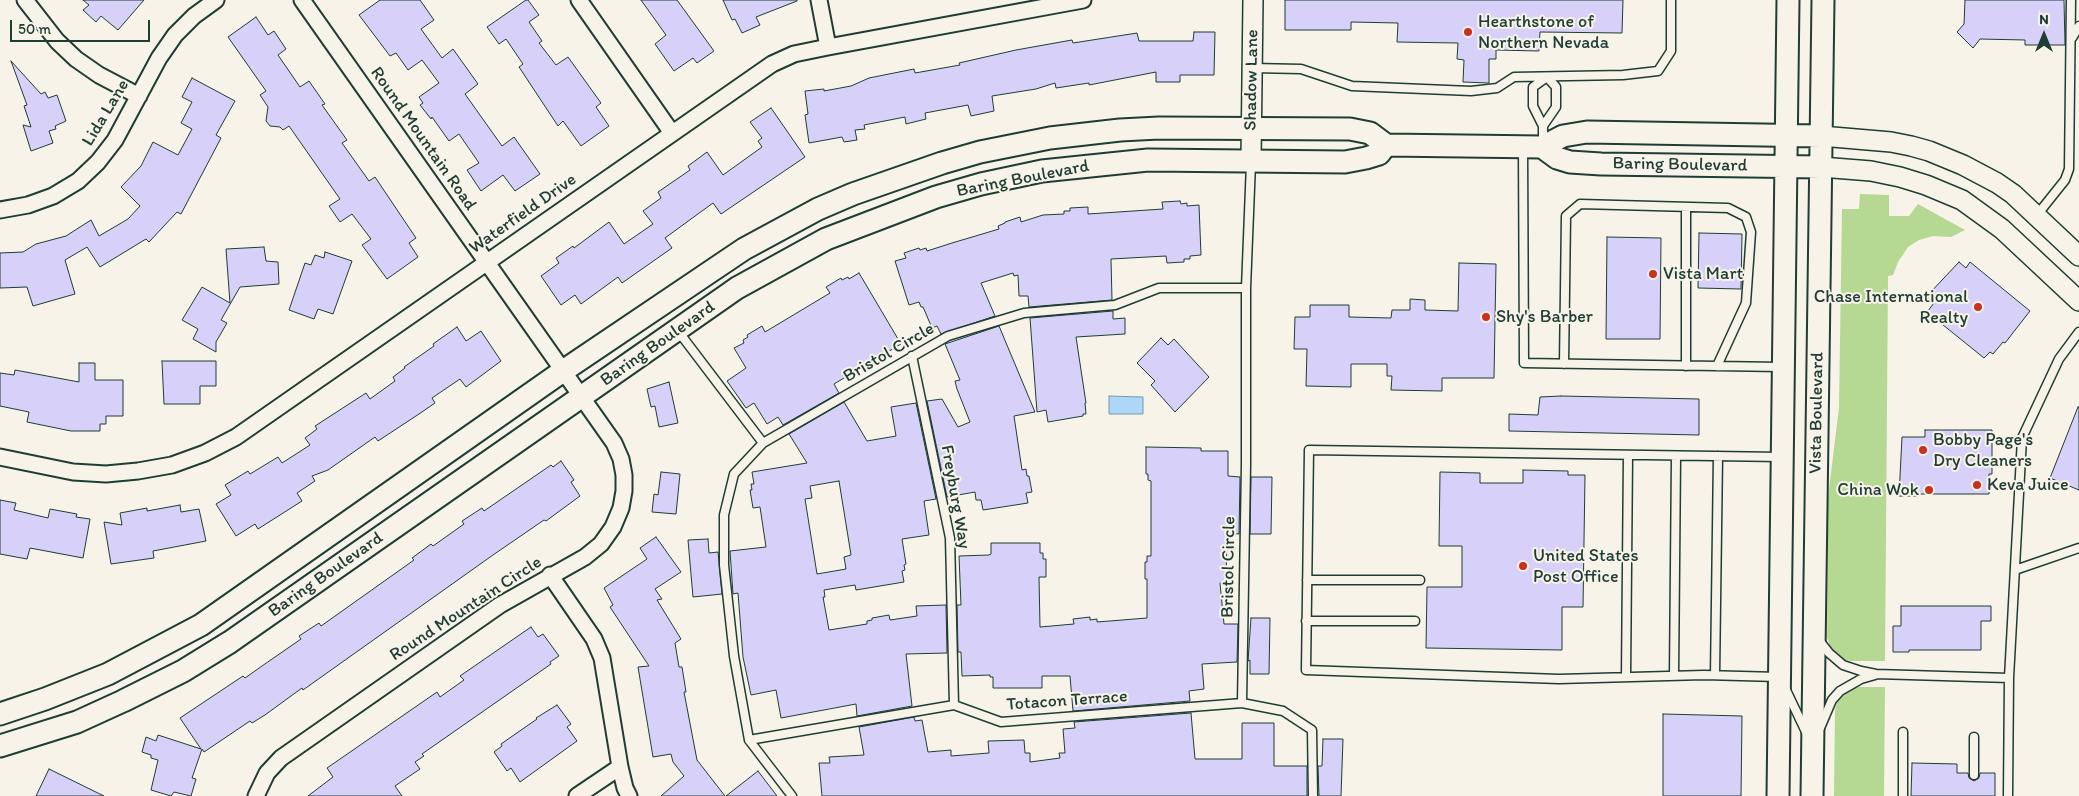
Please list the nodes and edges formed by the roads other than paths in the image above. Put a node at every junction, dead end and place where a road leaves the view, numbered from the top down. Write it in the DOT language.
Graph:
graph roads {
  1 [pos="26,0"];
  2 [pos="216,0"];
  3 [pos="302,0"];
  4 [pos="579,0"];
  5 [pos="819,0"];
  6 [pos="1083,0"];
  7 [pos="1253,0"];
  8 [pos="1671,0"];
  9 [pos="1788,0"];
  10 [pos="1823,0"];
  11 [pos="2070,0"];
  12 [pos="1034,4"];
  13 [pos="2079,26"];
  14 [pos="2070,40"];
  15 [pos="828,47"];
  16 [pos="1252,68"];
  17 [pos="1547,77"];
  18 [pos="139,96"];
  19 [pos="1544,126"];
  20 [pos="1251,128"];
  21 [pos="672,133"];
  22 [pos="1787,134"];
  23 [pos="1821,136"];
  24 [pos="1386,145"];
  25 [pos="1533,147"];
  26 [pos="1251,160"];
  27 [pos="1786,166"];
  28 [pos="1821,167"];
  29 [pos="1686,207"];
  30 [pos="0,210"];
  31 [pos="2036,215"];
  32 [pos="2079,256"];
  33 [pos="486,263"];
  34 [pos="1246,288"];
  35 [pos="2079,301"];
  36 [pos="678,331"];
  37 [pos="2079,332"];
  38 [pos="912,356"];
  39 [pos="1564,364"];
  40 [pos="1686,366"];
  41 [pos="1717,366"];
  42 [pos="1784,367"];
  43 [pos="563,371"];
  44 [pos="582,398"];
  45 [pos="763,443"];
  46 [pos="1628,455"];
  47 [pos="1676,456"];
  48 [pos="1718,456"];
  49 [pos="0,457"];
  50 [pos="1782,457"];
  51 [pos="2079,548"];
  52 [pos="2015,570"];
  53 [pos="550,575"];
  54 [pos="1307,580"];
  55 [pos="1420,580"];
  56 [pos="1306,621"];
  57 [pos="1415,622"];
  58 [pos="1815,634"];
  59 [pos="1876,674"];
  60 [pos="1715,675"];
  61 [pos="1674,676"];
  62 [pos="1626,677"];
  63 [pos="1780,677"];
  64 [pos="2009,678"];
  65 [pos="1242,703"];
  66 [pos="954,705"];
  67 [pos="0,714"];
  68 [pos="1903,732"];
  69 [pos="1974,737"];
  70 [pos="749,740"];
  71 [pos="0,746"];
  72 [pos="1813,747"];
  73 [pos="620,766"];
  74 [pos="1974,775"];
  75 [pos="256,796"];
  76 [pos="577,796"];
  77 [pos="629,796"];
  78 [pos="792,796"];
  79 [pos="1313,796"];
  80 [pos="1778,796"];
  81 [pos="1812,796"];
  82 [pos="1903,796"];
  83 [pos="2008,796"];
  1 -- 18 [label="street"];
  2 -- 18 [label="street, Lida Lane"];
  3 -- 33 [label="street, Round Mountain Road"];
  4 -- 21 [label="street"];
  5 -- 15 [label="street"];
  6 -- 12 [label="street, Waterfield Drive"];
  7 -- 16 [label="street, Shadow Lane"];
  8 -- 17 [label="lane"];
  9 -- 22 [label="main road, Vista Boulevard"];
  10 -- 23 [label="main road, Vista Boulevard"];
  11 -- 14 [label="lane"];
  12 -- 15 [label="street, Waterfield Drive"];
  13 -- 14 [label="lane"];
  14 -- 31 [label="lane"];
  15 -- 21 [label="street, Waterfield Drive"];
  16 -- 17 [label="lane"];
  16 -- 20 [label="street, Shadow Lane"];
  17 -- 19 [label="lane"];
  17 -- 19 [label="lane"];
  18 -- 30 [label="street, Lida Lane"];
  19 -- 25 [label="lane"];
  20 -- 24 [label="main road, Baring Boulevard"];
  20 -- 26 [label="street, Shadow Lane"];
  20 -- 43 [label="main road, Baring Boulevard"];
  21 -- 33 [label="street, Waterfield Drive"];
  22 -- 23 [label="main road, Baring Boulevard"];
  22 -- 25 [label="main road, Baring Boulevard"];
  22 -- 27 [label="main road, Vista Boulevard"];
  23 -- 28 [label="main road, Vista Boulevard"];
  23 -- 31 [label="street"];
  24 -- 25 [label="main road, Baring Boulevard"];
  24 -- 26 [label="main road, Baring Boulevard"];
  25 -- 27 [label="main road, Baring Boulevard"];
  25 -- 39 [label="lane"];
  26 -- 34 [label="lane, Bristol Circle"];
  26 -- 36 [label="main road, Baring Boulevard"];
  27 -- 28 [label="main road, Baring Boulevard"];
  27 -- 42 [label="main road, Vista Boulevard"];
  28 -- 35 [label="street"];
  28 -- 58 [label="main road, Vista Boulevard"];
  29 -- 39 [label="lane"];
  29 -- 40 [label="lane"];
  29 -- 41 [label="lane"];
  31 -- 32 [label="street"];
  33 -- 43 [label="street, Round Mountain Road"];
  33 -- 49 [label="street, Waterfield Drive"];
  34 -- 38 [label="lane, Bristol Circle"];
  34 -- 65 [label="lane, Bristol Circle"];
  36 -- 44 [label="main road, Baring Boulevard"];
  36 -- 45 [label="lane"];
  37 -- 52 [label="lane"];
  38 -- 45 [label="lane, Bristol Circle"];
  38 -- 66 [label="lane, Freyburg Way"];
  39 -- 40 [label="lane"];
  40 -- 41 [label="lane"];
  41 -- 42 [label="lane"];
  42 -- 50 [label="main road, Vista Boulevard"];
  43 -- 44 [label="street, Round Mountain Road"];
  43 -- 67 [label="main road, Baring Boulevard"];
  44 -- 53 [label="street, Round Mountain Circle"];
  44 -- 71 [label="main road, Baring Boulevard"];
  45 -- 70 [label="lane, Bristol Circle"];
  46 -- 47 [label="lane"];
  46 -- 54 [label="lane"];
  46 -- 62 [label="lane"];
  47 -- 48 [label="lane"];
  47 -- 61 [label="lane"];
  48 -- 50 [label="lane"];
  48 -- 60 [label="lane"];
  50 -- 63 [label="main road, Vista Boulevard"];
  51 -- 52 [label="lane"];
  52 -- 64 [label="lane"];
  53 -- 73 [label="street"];
  53 -- 75 [label="street, Round Mountain Circle"];
  54 -- 55 [label="lane"];
  54 -- 56 [label="lane"];
  56 -- 57 [label="lane"];
  56 -- 62 [label="lane"];
  58 -- 59 [label="lane"];
  58 -- 72 [label="main road, Vista Boulevard"];
  59 -- 64 [label="lane"];
  59 -- 72 [label="lane"];
  60 -- 61 [label="lane"];
  60 -- 63 [label="lane"];
  61 -- 62 [label="lane"];
  63 -- 72 [label="lane"];
  63 -- 80 [label="main road, Vista Boulevard"];
  64 -- 83 [label="lane"];
  65 -- 66 [label="lane, Totacon Terrace"];
  65 -- 79 [label="lane"];
  66 -- 70 [label="lane, Totacon Terrace"];
  68 -- 82 [label="lane"];
  69 -- 74 [label="lane"];
  70 -- 78 [label="lane, Bristol Circle"];
  72 -- 81 [label="main road, Vista Boulevard"];
  73 -- 76 [label="street"];
  73 -- 77 [label="street"];
}
